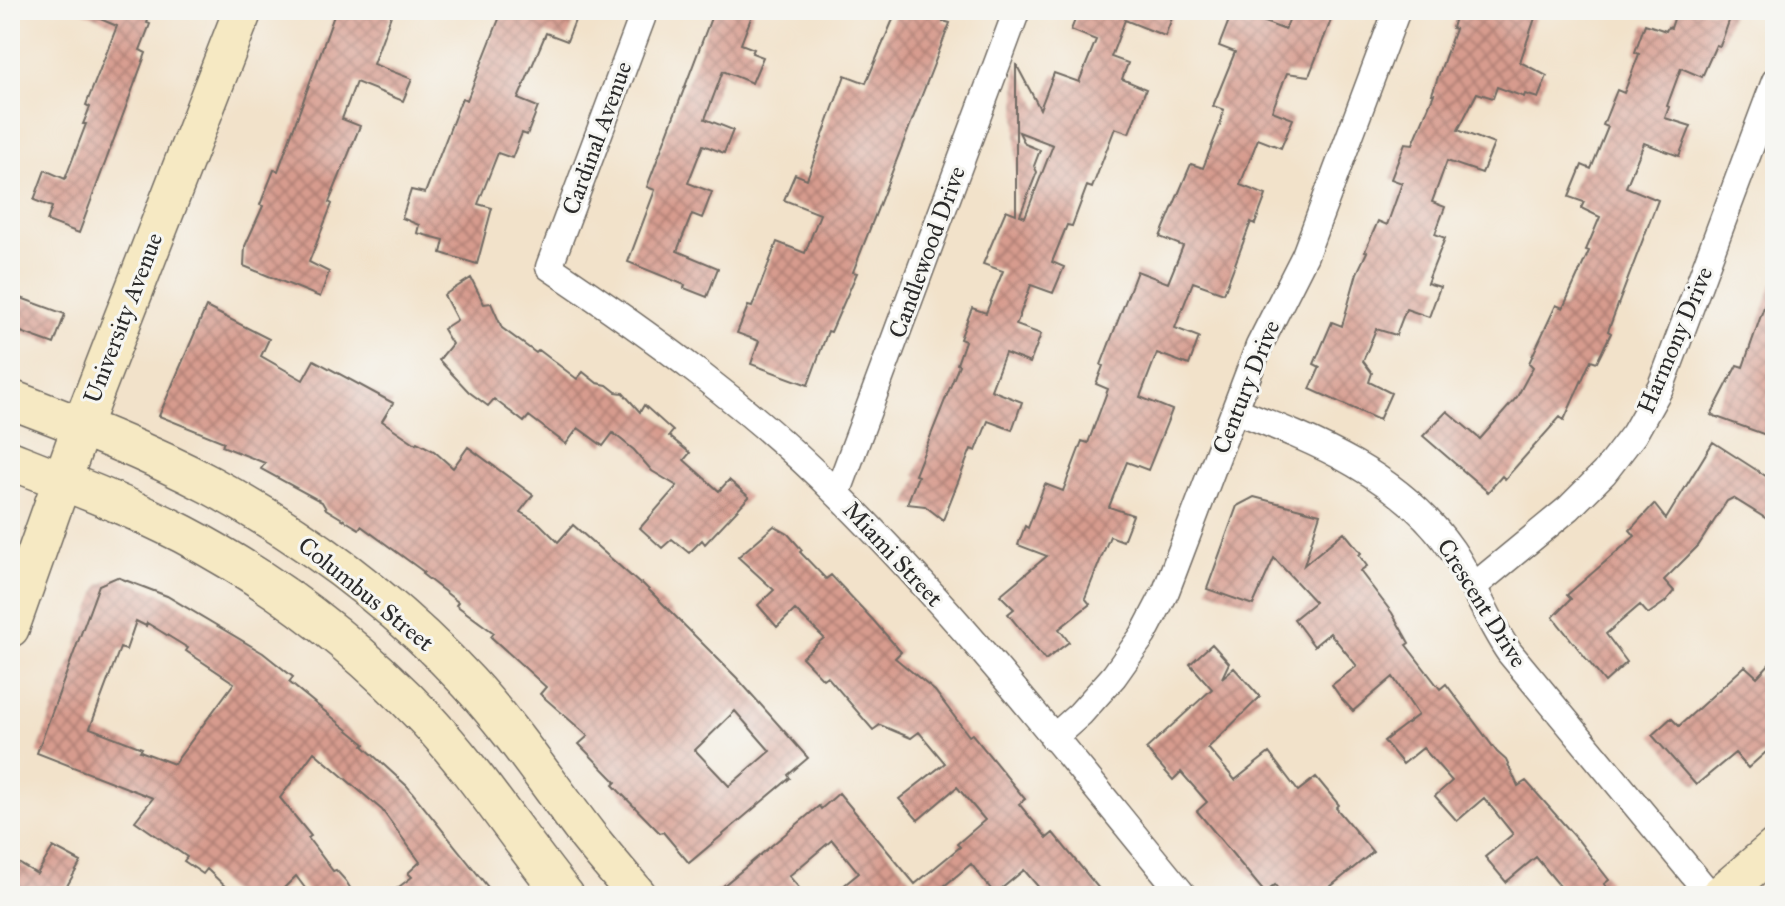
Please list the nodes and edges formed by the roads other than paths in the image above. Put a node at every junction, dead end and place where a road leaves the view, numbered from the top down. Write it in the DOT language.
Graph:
graph roads {
  1 [pos="243,10"];
  2 [pos="645,10"];
  3 [pos="1017,10"];
  4 [pos="1397,10"];
  5 [pos="1775,81"];
  6 [pos="549,267"];
  7 [pos="10,399"];
  8 [pos="1235,410"];
  9 [pos="81,427"];
  10 [pos="10,460"];
  11 [pos="61,480"];
  12 [pos="837,494"];
  13 [pos="1473,587"];
  14 [pos="10,628"];
  15 [pos="1053,738"];
  16 [pos="1775,848"];
  17 [pos="565,896"];
  18 [pos="638,896"];
  19 [pos="1184,896"];
  20 [pos="1711,896"];
  21 [pos="1719,896"];
  1 -- 9 [label="main road, University Avenue"];
  2 -- 6 [label="street, Cardinal Avenue"];
  3 -- 12 [label="street, Candlewood Drive"];
  4 -- 8 [label="street, Century Drive"];
  5 -- 13 [label="street, Harmony Drive"];
  6 -- 12 [label="street, Miami Street"];
  7 -- 9 [label="main road, Columbus Street"];
  8 -- 13 [label="street, Crescent Drive"];
  8 -- 15 [label="street, Century Drive"];
  9 -- 11 [label="main road, University Avenue"];
  9 -- 18 [label="main road, Columbus Street"];
  10 -- 11 [label="main road"];
  11 -- 14 [label="main road, University Avenue"];
  11 -- 17 [label="main road"];
  12 -- 15 [label="street, Miami Street"];
  13 -- 20 [label="street, Crescent Drive"];
  15 -- 19 [label="street, Miami Street"];
  16 -- 21 [label="main road"];
}
